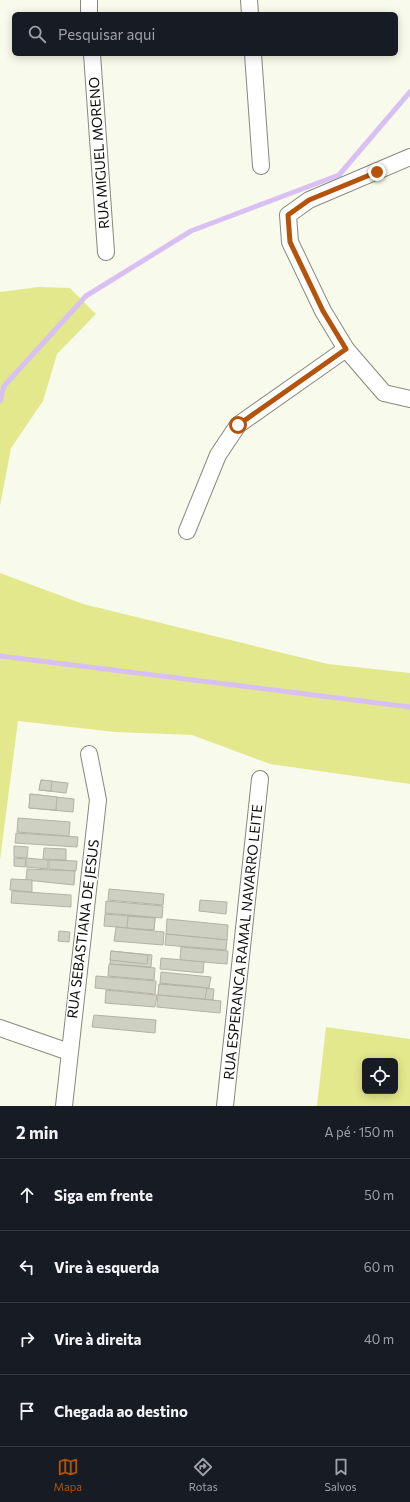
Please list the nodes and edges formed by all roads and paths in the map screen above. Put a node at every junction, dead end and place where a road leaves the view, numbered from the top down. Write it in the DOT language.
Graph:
graph roads {
  1 [pos="88,0"];
  2 [pos="249,0"];
  3 [pos="90,12"];
  4 [pos="250,12"];
  5 [pos="92,56"];
  6 [pos="253,56"];
  7 [pos="410,157"];
  8 [pos="261,166"];
  9 [pos="106,252"];
  10 [pos="346,349"];
  11 [pos="410,399"];
  12 [pos="187,531"];
  13 [pos="89,754"];
  14 [pos="260,778"];
  15 [pos="0,1028"];
  16 [pos="69,1052"];
  17 [pos="64,1106"];
  18 [pos="225,1106"];
  1 -- 3 [label="street"];
  2 -- 4 [label="street"];
  5 -- 9 [label="street, RUA MIGUEL MORENO"];
  6 -- 8 [label="street"];
  7 -- 10 [label="street"];
  10 -- 11 [label="street"];
  10 -- 12 [label="street"];
  13 -- 16 [label="street, RUA SEBASTIANA DE JESUS"];
  14 -- 18 [label="street, RUA ESPERANCA RAMAL NAVARRO LEITE"];
  15 -- 16 [label="street"];
  16 -- 17 [label="street, RUA SEBASTIANA DE JESUS"];
}
